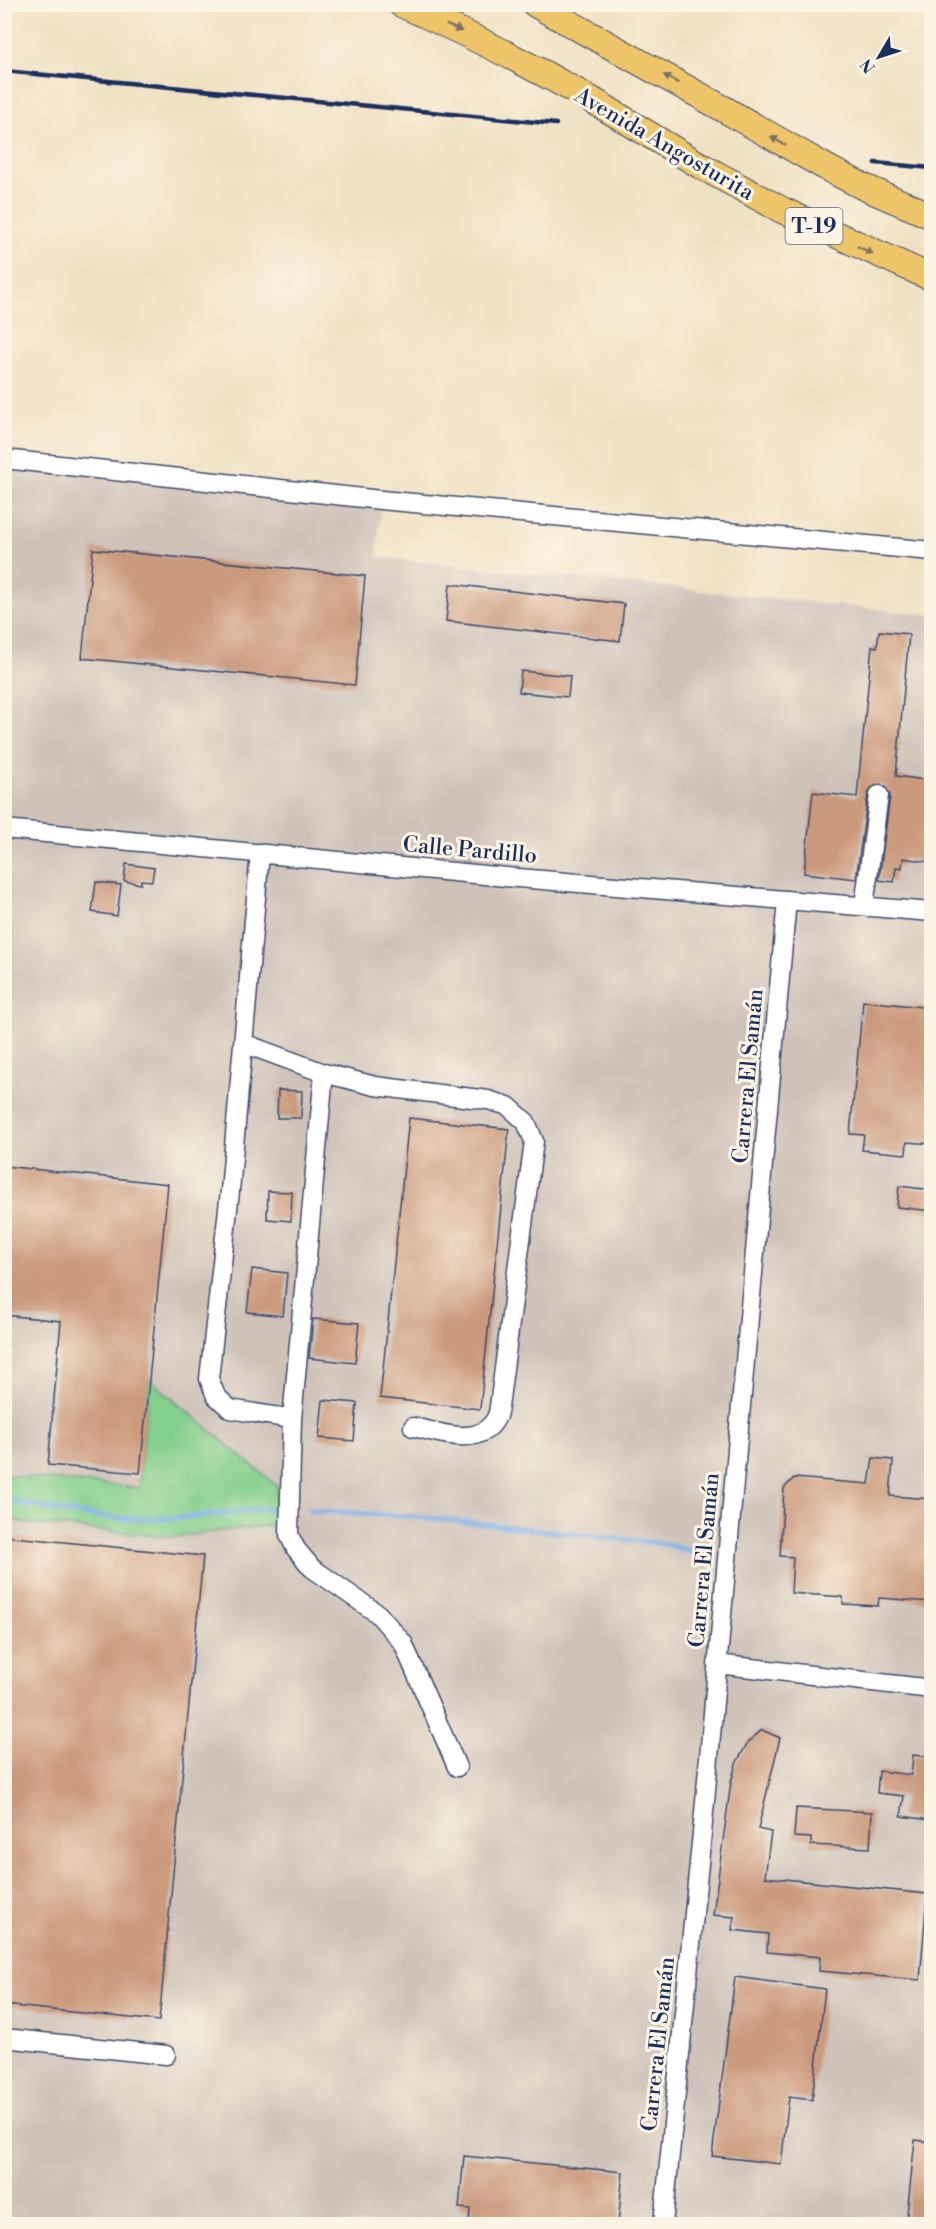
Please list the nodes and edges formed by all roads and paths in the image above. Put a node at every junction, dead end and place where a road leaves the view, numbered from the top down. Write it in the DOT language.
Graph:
graph roads {
  1 [pos="400,4"];
  2 [pos="535,4"];
  3 [pos="932,216"];
  4 [pos="932,278"];
  5 [pos="4,459"];
  6 [pos="932,551"];
  7 [pos="879,795"];
  8 [pos="4,829"];
  9 [pos="260,853"];
  10 [pos="788,900"];
  11 [pos="864,906"];
  12 [pos="932,912"];
  13 [pos="243,1043"];
  14 [pos="324,1073"];
  15 [pos="292,1419"];
  16 [pos="413,1427"];
  17 [pos="717,1664"];
  18 [pos="932,1689"];
  19 [pos="457,1767"];
  20 [pos="4,2038"];
  21 [pos="166,2055"];
  22 [pos="663,2224"];
  1 -- 4 [label="highway, Avenida Angosturita / T-19, one-way, bridge"];
  3 -- 2 [label="highway, one-way, bridge"];
  5 -- 6 [label="street"];
  7 -- 11 [label="street"];
  8 -- 9 [label="street, Calle Pardillo"];
  9 -- 10 [label="street, Calle Pardillo"];
  9 -- 13 [label="street"];
  10 -- 11 [label="street, Calle Pardillo"];
  10 -- 17 [label="street, Carrera El Samán"];
  11 -- 12 [label="street, Calle Pardillo"];
  13 -- 14 [label="street"];
  13 -- 15 [label="street"];
  14 -- 15 [label="street"];
  14 -- 16 [label="street"];
  15 -- 19 [label="street"];
  17 -- 18 [label="street"];
  17 -- 22 [label="street, Carrera El Samán"];
  20 -- 21 [label="street"];
}
